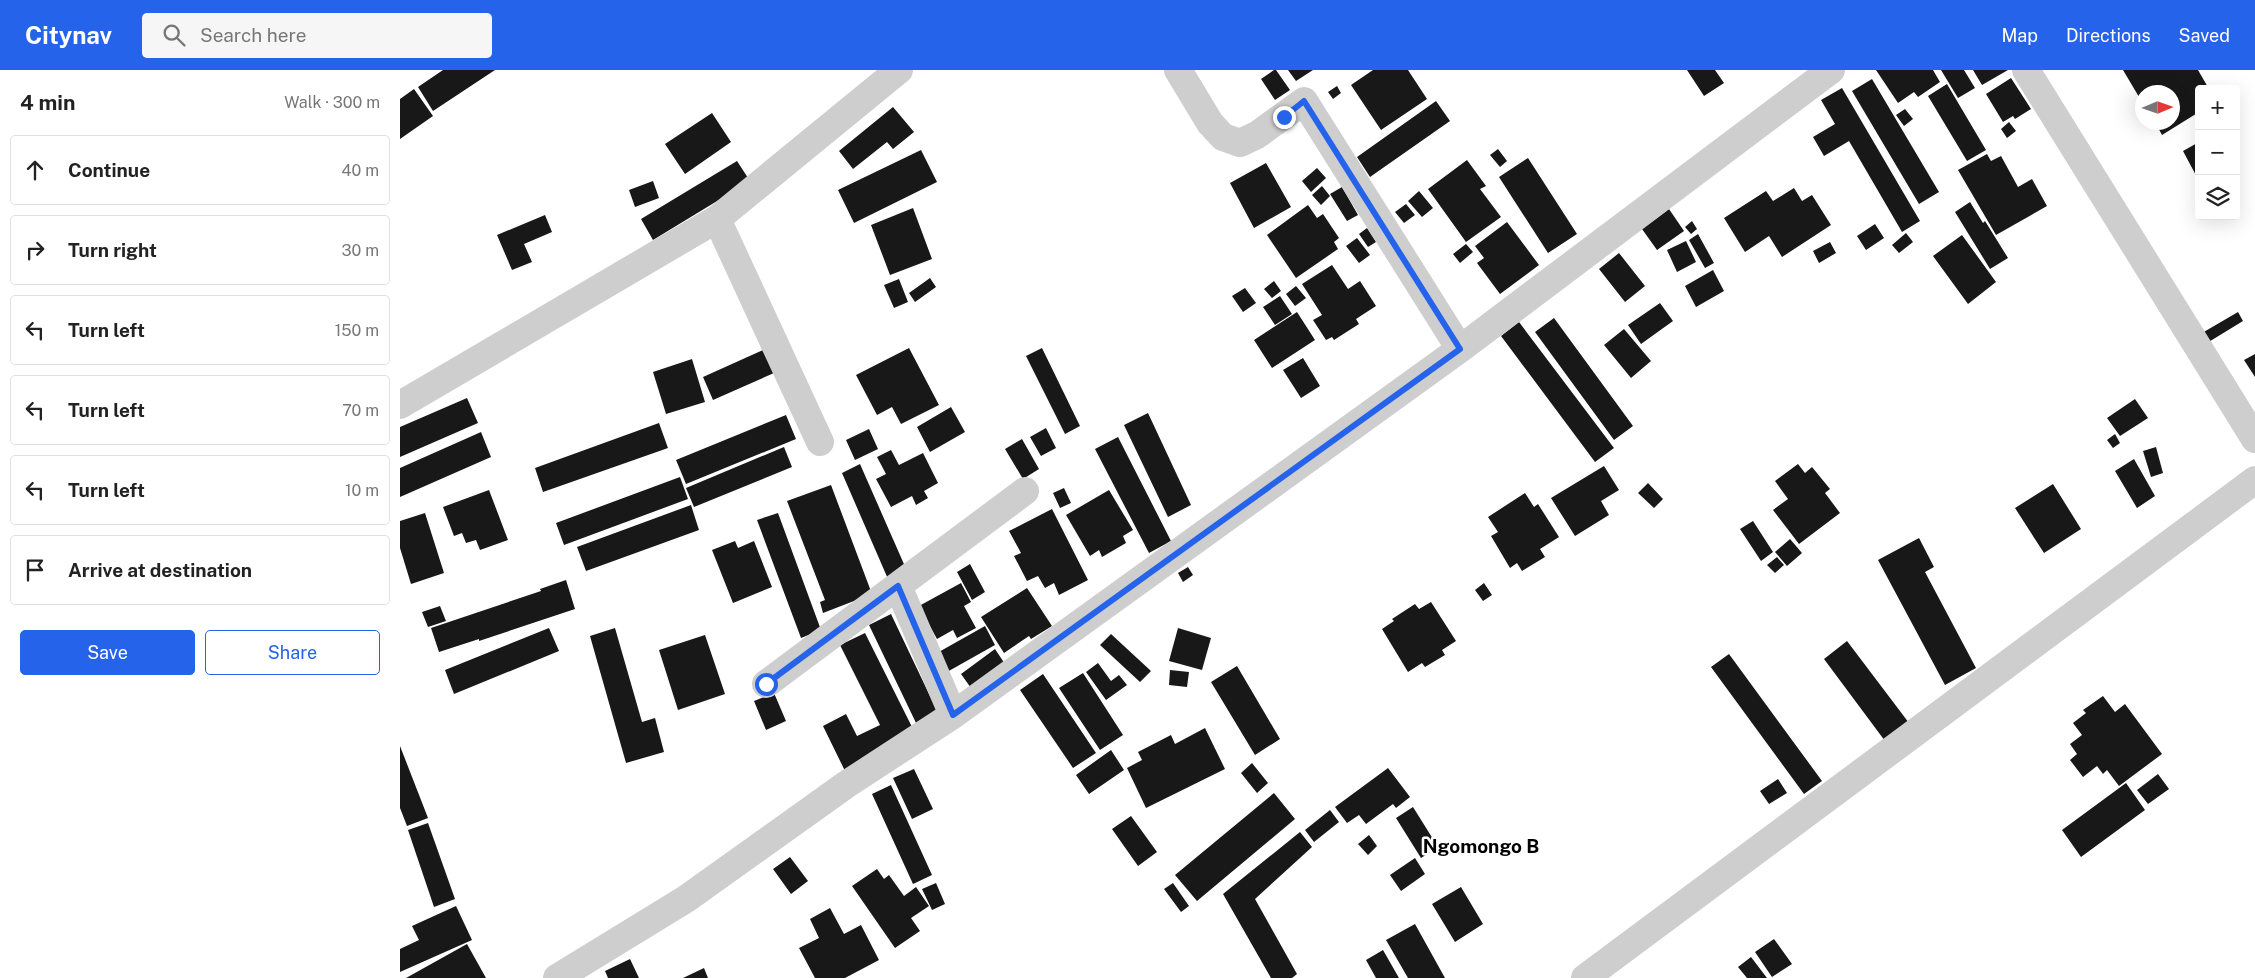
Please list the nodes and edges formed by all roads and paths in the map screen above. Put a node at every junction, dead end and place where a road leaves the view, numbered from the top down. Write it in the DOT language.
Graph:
graph roads {
  1 [pos="898,70"];
  2 [pos="1178,70"];
  3 [pos="1831,70"];
  4 [pos="2026,70"];
  5 [pos="717,219"];
  6 [pos="1460,349"];
  7 [pos="400,405"];
  8 [pos="2255,439"];
  9 [pos="820,442"];
  10 [pos="2255,480"];
  11 [pos="1025,492"];
  12 [pos="898,586"];
  13 [pos="766,684"];
  14 [pos="953,715"];
  15 [pos="558,978"];
  16 [pos="1584,978"];
  1 -- 5 [label="street"];
  2 -- 6 [label="street"];
  3 -- 6 [label="street"];
  4 -- 8 [label="street"];
  5 -- 7 [label="street"];
  5 -- 9 [label="street"];
  6 -- 14 [label="street"];
  10 -- 16 [label="street"];
  11 -- 12 [label="street"];
  12 -- 13 [label="street"];
  12 -- 14 [label="street"];
  14 -- 15 [label="street"];
}
